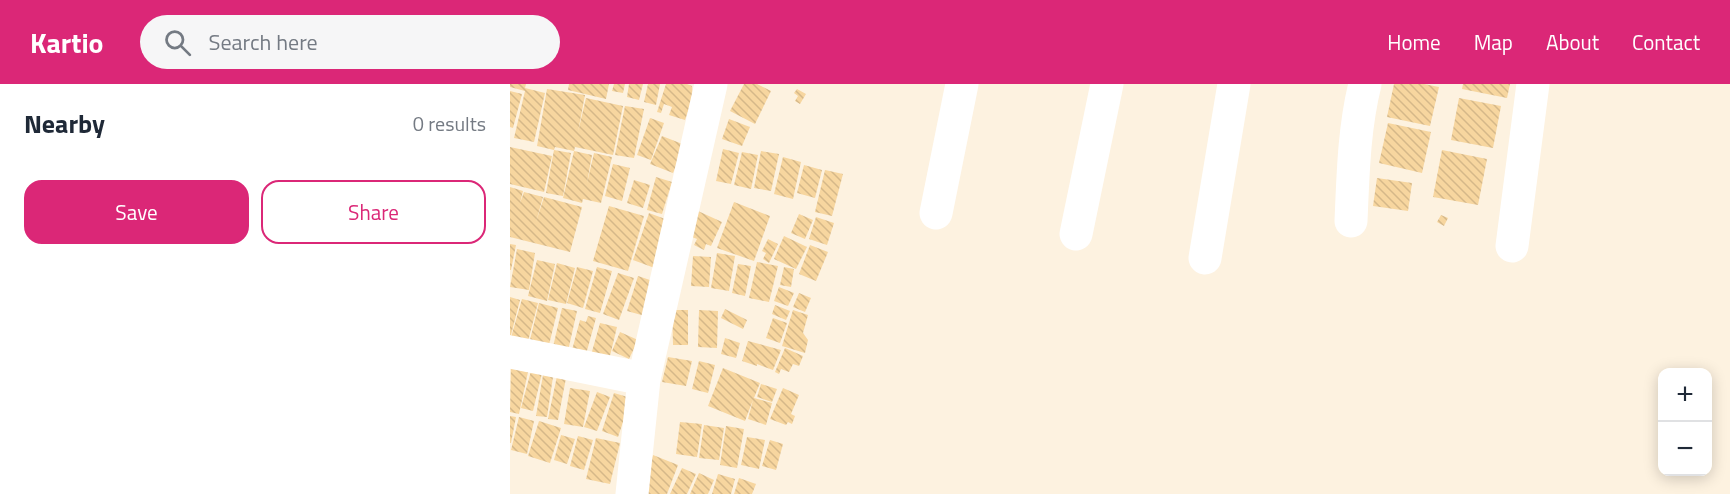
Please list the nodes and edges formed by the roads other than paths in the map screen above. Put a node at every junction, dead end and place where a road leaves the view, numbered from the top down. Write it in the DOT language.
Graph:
graph roads {
  1 [pos="711,84"];
  2 [pos="962,84"];
  3 [pos="1107,84"];
  4 [pos="1234,84"];
  5 [pos="1365,84"];
  6 [pos="1533,84"];
  7 [pos="936,213"];
  8 [pos="1351,221"];
  9 [pos="1076,234"];
  10 [pos="1512,246"];
  11 [pos="1205,258"];
  12 [pos="510,352"];
  13 [pos="644,379"];
  14 [pos="632,494"];
  1 -- 13 [label="street"];
  2 -- 7 [label="street"];
  3 -- 9 [label="street"];
  4 -- 11 [label="street"];
  5 -- 8 [label="street"];
  6 -- 10 [label="street"];
  12 -- 13 [label="street"];
  13 -- 14 [label="street"];
}
